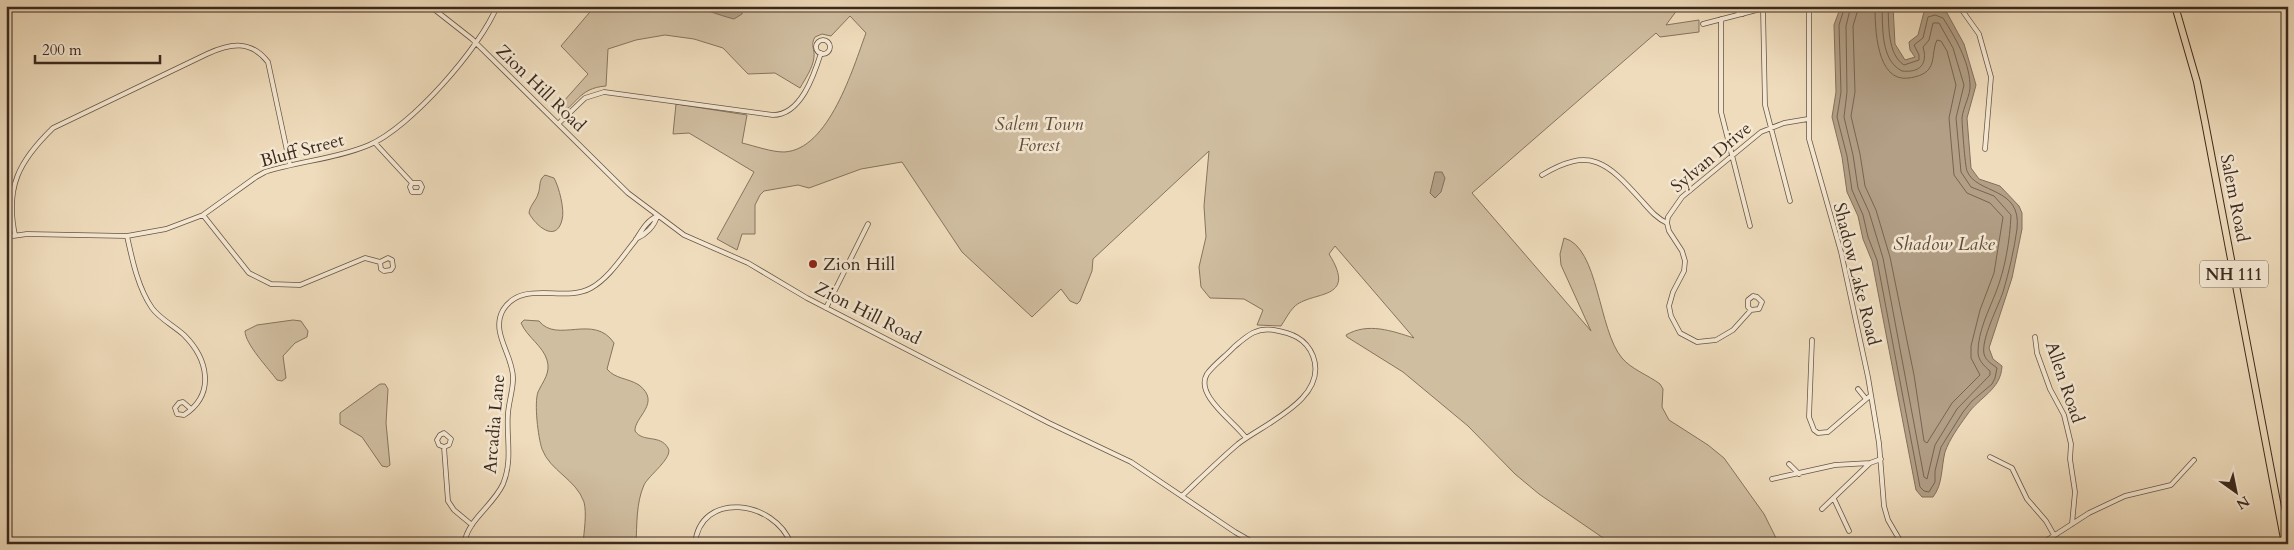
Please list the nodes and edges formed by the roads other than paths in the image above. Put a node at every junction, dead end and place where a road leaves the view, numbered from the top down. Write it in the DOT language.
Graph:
graph roads {
  1 [pos="430,6"];
  2 [pos="497,6"];
  3 [pos="1729,6"];
  4 [pos="1772,6"];
  5 [pos="1809,6"];
  6 [pos="1919,6"];
  7 [pos="1937,6"];
  8 [pos="1959,6"];
  9 [pos="2175,6"];
  10 [pos="1763,9"];
  11 [pos="1743,14"];
  12 [pos="1721,19"];
  13 [pos="1703,24"];
  14 [pos="476,44"];
  15 [pos="821,53"];
  16 [pos="1808,118"];
  17 [pos="559,123"];
  18 [pos="1770,127"];
  19 [pos="375,143"];
  20 [pos="1986,149"];
  21 [pos="1732,156"];
  22 [pos="290,165"];
  23 [pos="1542,175"];
  24 [pos="412,183"];
  25 [pos="1790,201"];
  26 [pos="203,216"];
  27 [pos="657,216"];
  28 [pos="1667,223"];
  29 [pos="868,224"];
  30 [pos="1750,226"];
  31 [pos="14,235"];
  32 [pos="127,236"];
  33 [pos="6,237"];
  34 [pos="380,262"];
  35 [pos="826,308"];
  36 [pos="1751,310"];
  37 [pos="2035,337"];
  38 [pos="1812,340"];
  39 [pos="1858,389"];
  40 [pos="1870,395"];
  41 [pos="1866,399"];
  42 [pos="191,409"];
  43 [pos="1246,438"];
  44 [pos="444,447"];
  45 [pos="1990,457"];
  46 [pos="1881,459"];
  47 [pos="2194,460"];
  48 [pos="1870,463"];
  49 [pos="1789,464"];
  50 [pos="1799,474"];
  51 [pos="1772,479"];
  52 [pos="1182,496"];
  53 [pos="1834,499"];
  54 [pos="1822,509"];
  55 [pos="2072,524"];
  56 [pos="472,525"];
  57 [pos="1848,531"];
  58 [pos="2054,536"];
  59 [pos="464,544"];
  60 [pos="695,544"];
  61 [pos="791,544"];
  62 [pos="1256,544"];
  63 [pos="1902,544"];
  64 [pos="2042,544"];
  65 [pos="2285,544"];
  1 -- 14 [label="street, Zion Hill Road"];
  2 -- 14 [label="street, Bluff Street"];
  3 -- 11 [label="street"];
  4 -- 10 [label="street"];
  5 -- 16 [label="street, Shadow Lake Road"];
  6 -- 7 [label="street"];
  8 -- 20 [label="street"];
  9 -- 65 [label="main road, Salem Road / NH 111"];
  10 -- 11 [label="street"];
  10 -- 18 [label="street"];
  11 -- 12 [label="street"];
  12 -- 13 [label="street"];
  12 -- 21 [label="street"];
  14 -- 17 [label="street, Zion Hill Road"];
  14 -- 19 [label="street, Bluff Street"];
  15 -- 17 [label="street"];
  16 -- 18 [label="street, Sylvan Drive"];
  16 -- 40 [label="street, Shadow Lake Road"];
  17 -- 27 [label="street, Zion Hill Road"];
  18 -- 21 [label="street, Sylvan Drive"];
  18 -- 25 [label="street"];
  19 -- 22 [label="street, Bluff Street"];
  19 -- 24 [label="street"];
  21 -- 28 [label="street, Sylvan Drive"];
  21 -- 30 [label="street"];
  22 -- 26 [label="street, Bluff Street"];
  22 -- 31 [label="street"];
  23 -- 28 [label="street"];
  26 -- 32 [label="street, Bluff Street"];
  26 -- 34 [label="street"];
  27 -- 35 [label="street, Zion Hill Road"];
  27 -- 56 [label="street, Arcadia Lane"];
  28 -- 36 [label="street"];
  29 -- 35 [label="street"];
  31 -- 32 [label="street, Bluff Street"];
  31 -- 33 [label="street, Bluff Street"];
  32 -- 42 [label="street"];
  35 -- 52 [label="street, Zion Hill Road"];
  37 -- 55 [label="street, Allen Road"];
  38 -- 41 [label="street"];
  39 -- 41 [label="street"];
  40 -- 41 [label="street"];
  40 -- 46 [label="street, Shadow Lake Road"];
  43 -- 43 [label="street"];
  43 -- 52 [label="street"];
  44 -- 56 [label="street"];
  45 -- 58 [label="street"];
  46 -- 48 [label="street"];
  46 -- 63 [label="street, Shadow Lake Road"];
  47 -- 55 [label="street"];
  48 -- 50 [label="street"];
  48 -- 53 [label="street"];
  49 -- 50 [label="street"];
  50 -- 51 [label="street"];
  52 -- 62 [label="street, Zion Hill Road"];
  53 -- 54 [label="street"];
  53 -- 57 [label="street"];
  55 -- 58 [label="street"];
  56 -- 59 [label="street, Arcadia Lane"];
  58 -- 64 [label="street"];
  60 -- 61 [label="street"];
}
